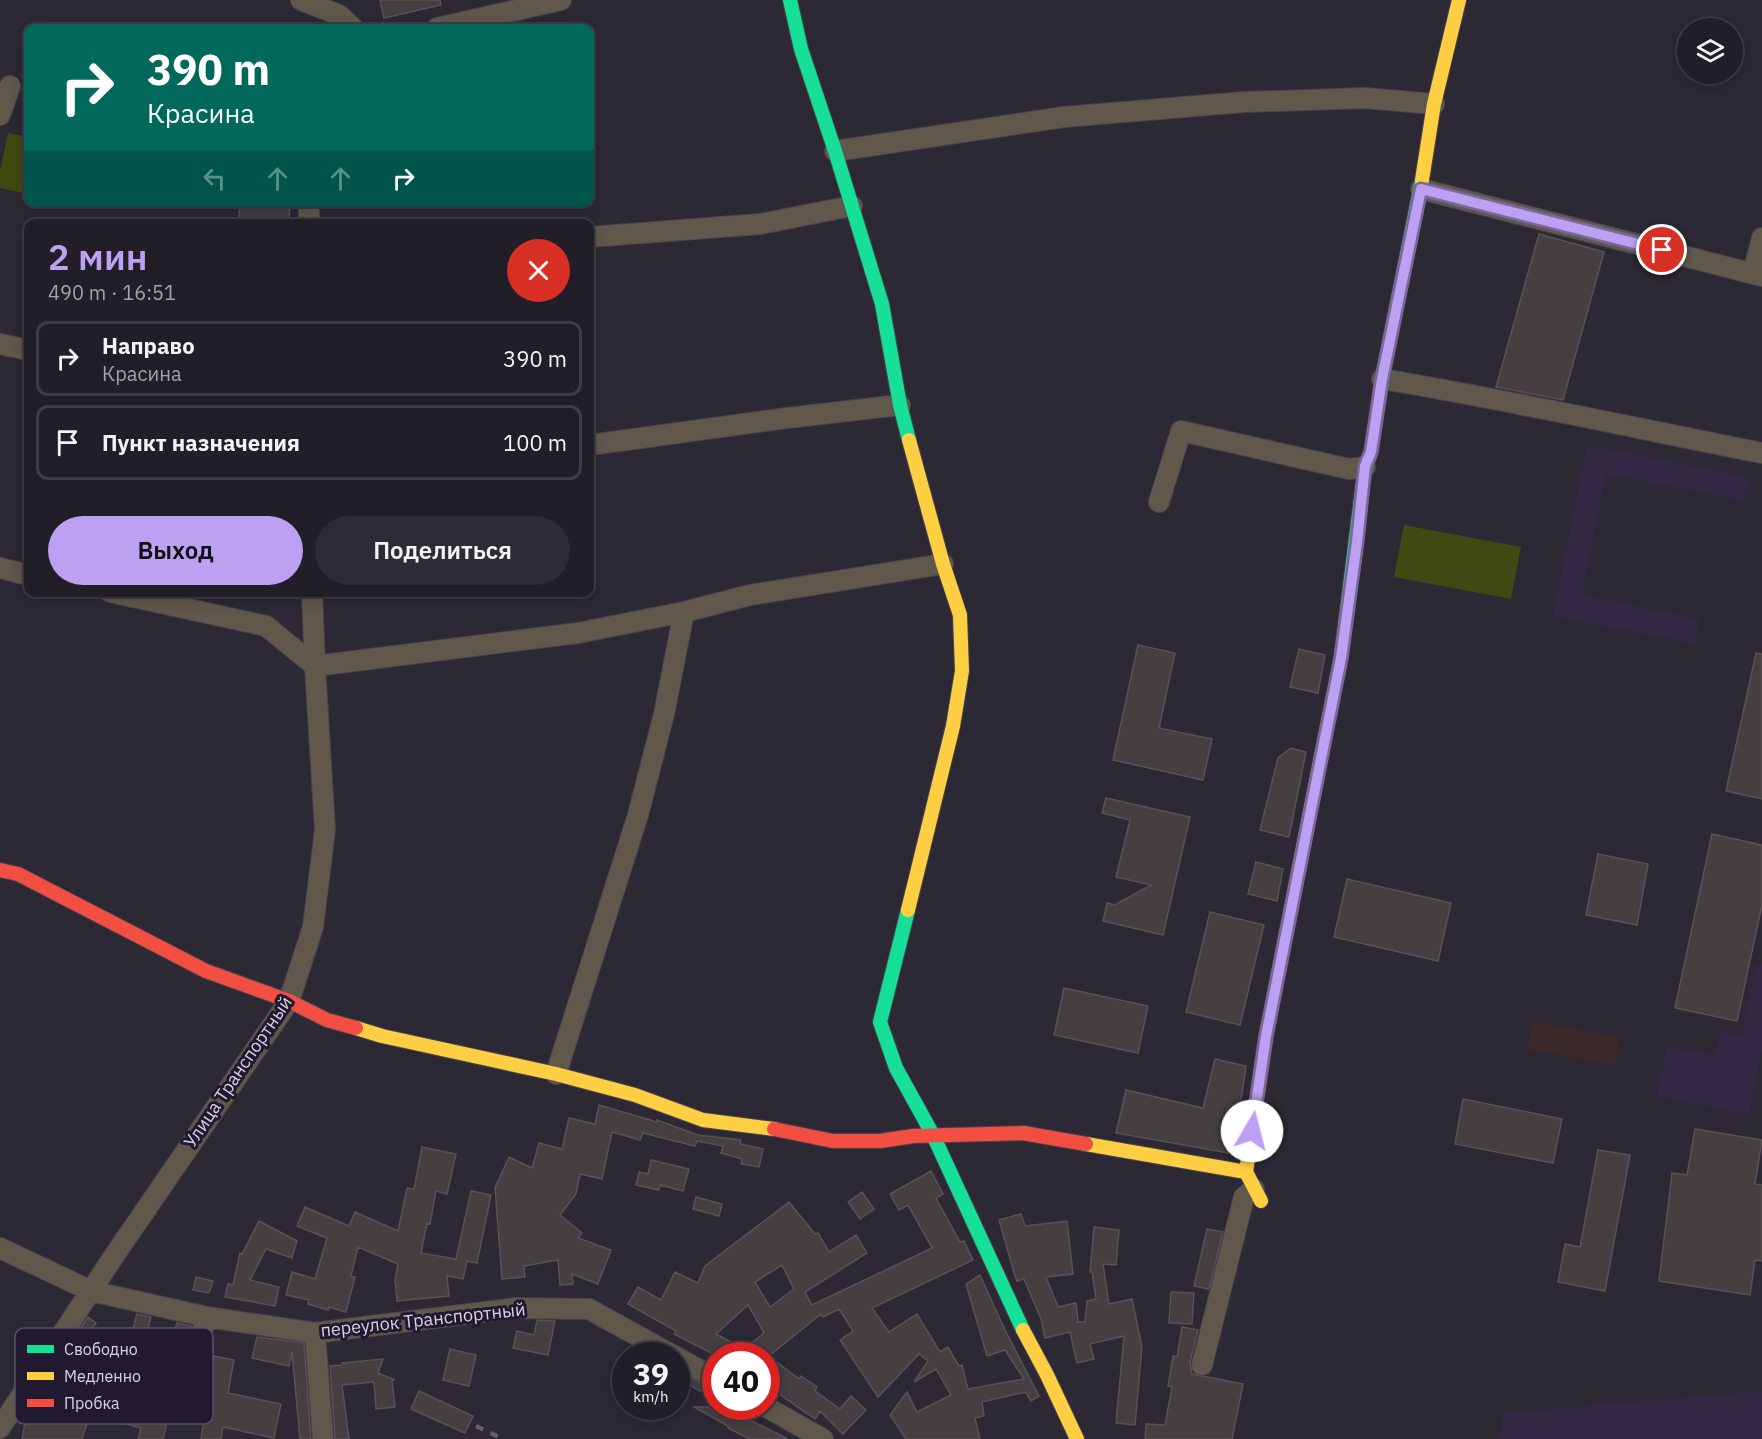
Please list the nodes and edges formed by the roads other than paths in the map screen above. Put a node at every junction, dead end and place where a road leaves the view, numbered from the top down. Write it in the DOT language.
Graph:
graph roads {
  1 [pos="301,0"];
  2 [pos="561,0"];
  3 [pos="790,0"];
  4 [pos="1459,0"];
  5 [pos="482,9"];
  6 [pos="349,24"];
  7 [pos="446,24"];
  8 [pos="13,86"];
  9 [pos="1434,104"];
  10 [pos="0,115"];
  11 [pos="835,152"];
  12 [pos="1421,189"];
  13 [pos="852,206"];
  14 [pos="594,237"];
  15 [pos="1762,238"];
  16 [pos="1758,275"];
  17 [pos="0,344"];
  18 [pos="24,349"];
  19 [pos="1382,379"];
  20 [pos="900,405"];
  21 [pos="594,444"];
  22 [pos="1762,453"];
  23 [pos="1365,466"];
  24 [pos="1159,502"];
  25 [pos="943,564"];
  26 [pos="0,568"];
  27 [pos="24,574"];
  28 [pos="133,597"];
  29 [pos="312,597"];
  30 [pos="684,612"];
  31 [pos="315,666"];
  32 [pos="0,870"];
  33 [pos="289,1001"];
  34 [pos="556,1074"];
  35 [pos="933,1135"];
  36 [pos="1254,1187"];
  37 [pos="0,1248"];
  38 [pos="92,1291"];
  39 [pos="207,1317"];
  40 [pos="67,1328"];
  41 [pos="203,1328"];
  42 [pos="315,1333"];
  43 [pos="648,1342"];
  44 [pos="1202,1365"];
  45 [pos="15,1406"];
  46 [pos="780,1415"];
  47 [pos="0,1428"];
  48 [pos="323,1439"];
  49 [pos="824,1439"];
  50 [pos="1077,1439"];
  1 -- 6 [label="street"];
  2 -- 5 [label="street"];
  3 -- 11 [label="street"];
  4 -- 9 [label="street"];
  5 -- 7 [label="street"];
  8 -- 10 [label="street"];
  9 -- 11 [label="street"];
  9 -- 12 [label="street"];
  11 -- 13 [label="street"];
  12 -- 16 [label="street"];
  12 -- 19 [label="street"];
  13 -- 14 [label="street"];
  13 -- 20 [label="street"];
  15 -- 16 [label="street"];
  17 -- 18 [label="street"];
  19 -- 22 [label="street"];
  19 -- 23 [label="street"];
  20 -- 21 [label="street"];
  20 -- 25 [label="street"];
  23 -- 24 [label="street"];
  23 -- 36 [label="street"];
  25 -- 30 [label="street"];
  25 -- 35 [label="street"];
  26 -- 27 [label="street"];
  28 -- 31 [label="street"];
  29 -- 31 [label="street, Улица Транспортный"];
  30 -- 31 [label="street"];
  30 -- 34 [label="street"];
  31 -- 33 [label="street, Улица Транспортный"];
  32 -- 33 [label="street"];
  33 -- 34 [label="street"];
  33 -- 38 [label="street, Улица Транспортный"];
  34 -- 35 [label="street"];
  35 -- 36 [label="street"];
  35 -- 50 [label="street"];
  36 -- 44 [label="street"];
  37 -- 38 [label="street, переулок Транспортный"];
  38 -- 39 [label="street, переулок Транспортный"];
  38 -- 40 [label="street, Улица Транспортный"];
  39 -- 41 [label="street"];
  39 -- 42 [label="street, переулок Транспортный"];
  42 -- 43 [label="street, переулок Транспортный"];
  42 -- 48 [label="street"];
  45 -- 47 [label="street, Улица Транспортный"];
  46 -- 49 [label="street"];
}
